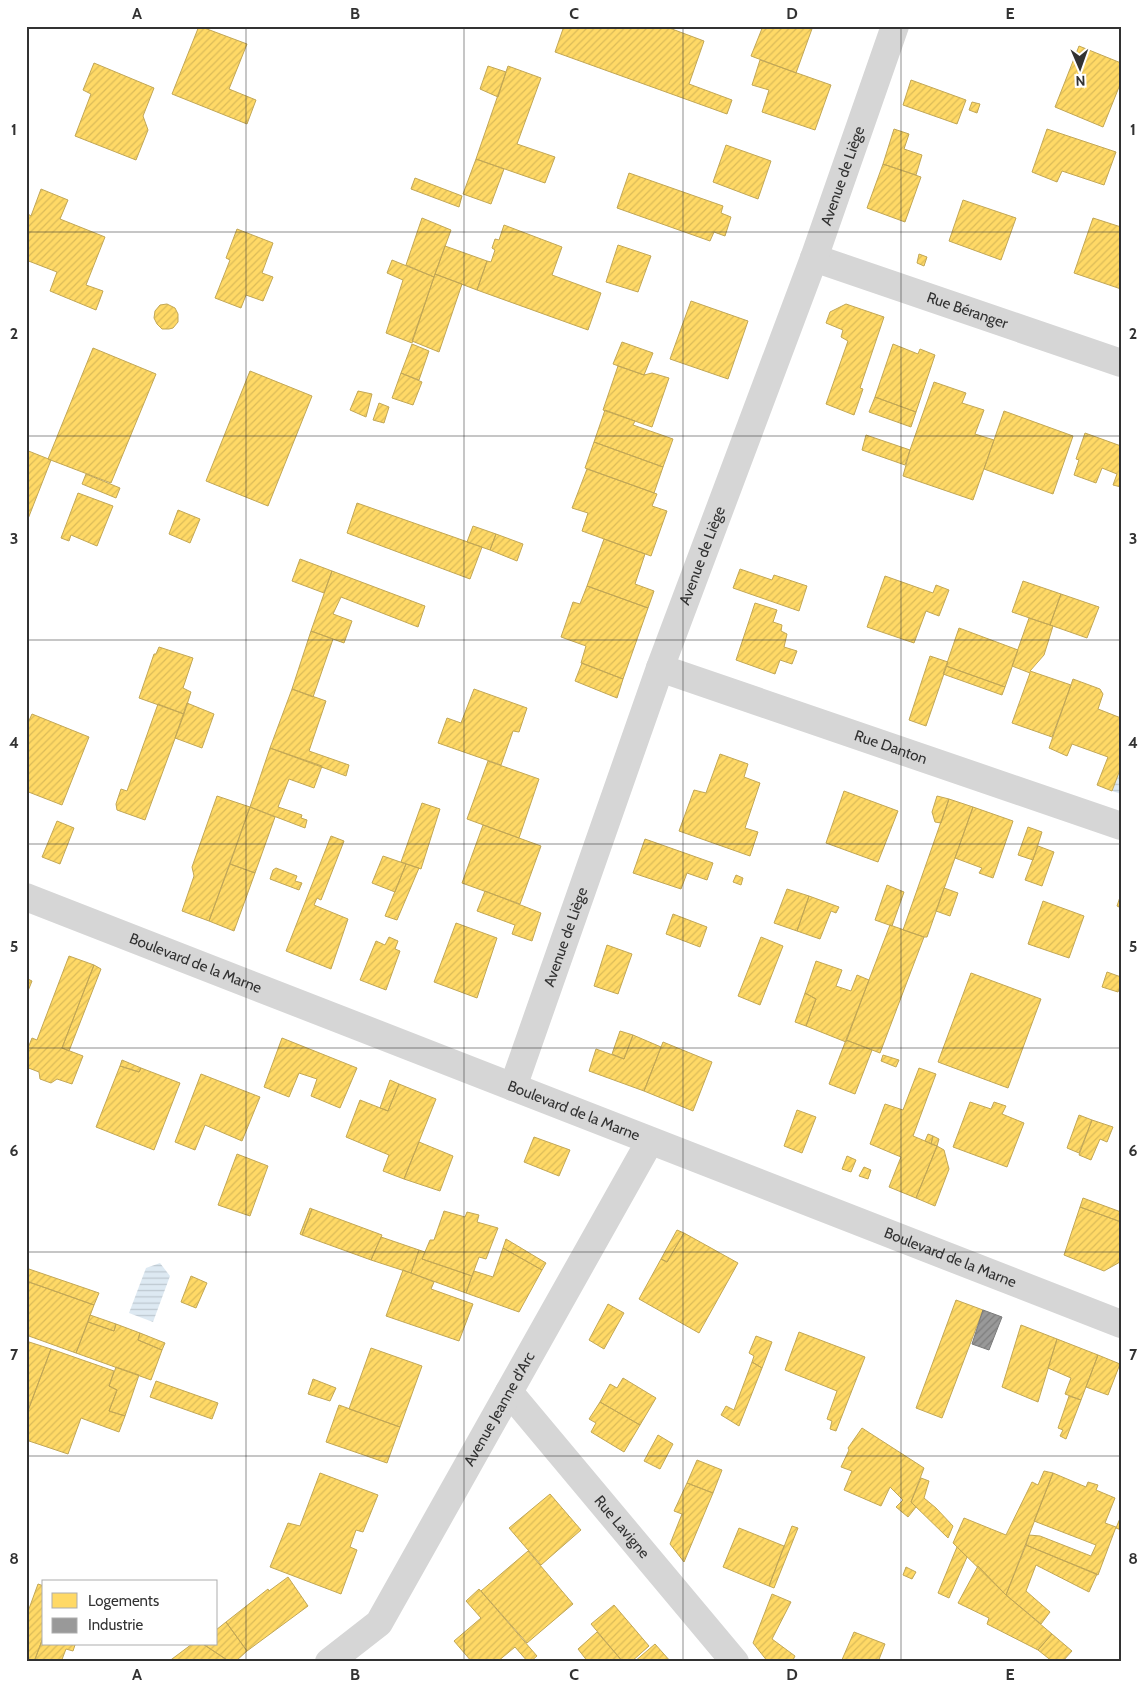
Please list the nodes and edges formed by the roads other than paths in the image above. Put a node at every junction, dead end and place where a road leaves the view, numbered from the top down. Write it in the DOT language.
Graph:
graph roads {
  1 [pos="894,26"];
  2 [pos="814,258"];
  3 [pos="1121,363"];
  4 [pos="660,668"];
  5 [pos="1121,826"];
  6 [pos="26,897"];
  7 [pos="513,1087"];
  8 [pos="650,1141"];
  9 [pos="1121,1324"];
  10 [pos="509,1392"];
  11 [pos="329,1662"];
  12 [pos="735,1662"];
  1 -- 2 [label="street, Avenue de Liège"];
  2 -- 3 [label="street, Rue Béranger"];
  2 -- 4 [label="street, Avenue de Liège"];
  4 -- 5 [label="street, Rue Danton"];
  4 -- 7 [label="street, Avenue de Liège"];
  6 -- 7 [label="street, Boulevard de la Marne"];
  7 -- 8 [label="street, Boulevard de la Marne"];
  8 -- 9 [label="street, Boulevard de la Marne"];
  8 -- 10 [label="street, Avenue Jeanne d'Arc"];
  10 -- 11 [label="street, Avenue Jeanne d'Arc"];
  10 -- 12 [label="street, Rue Lavigne"];
}
